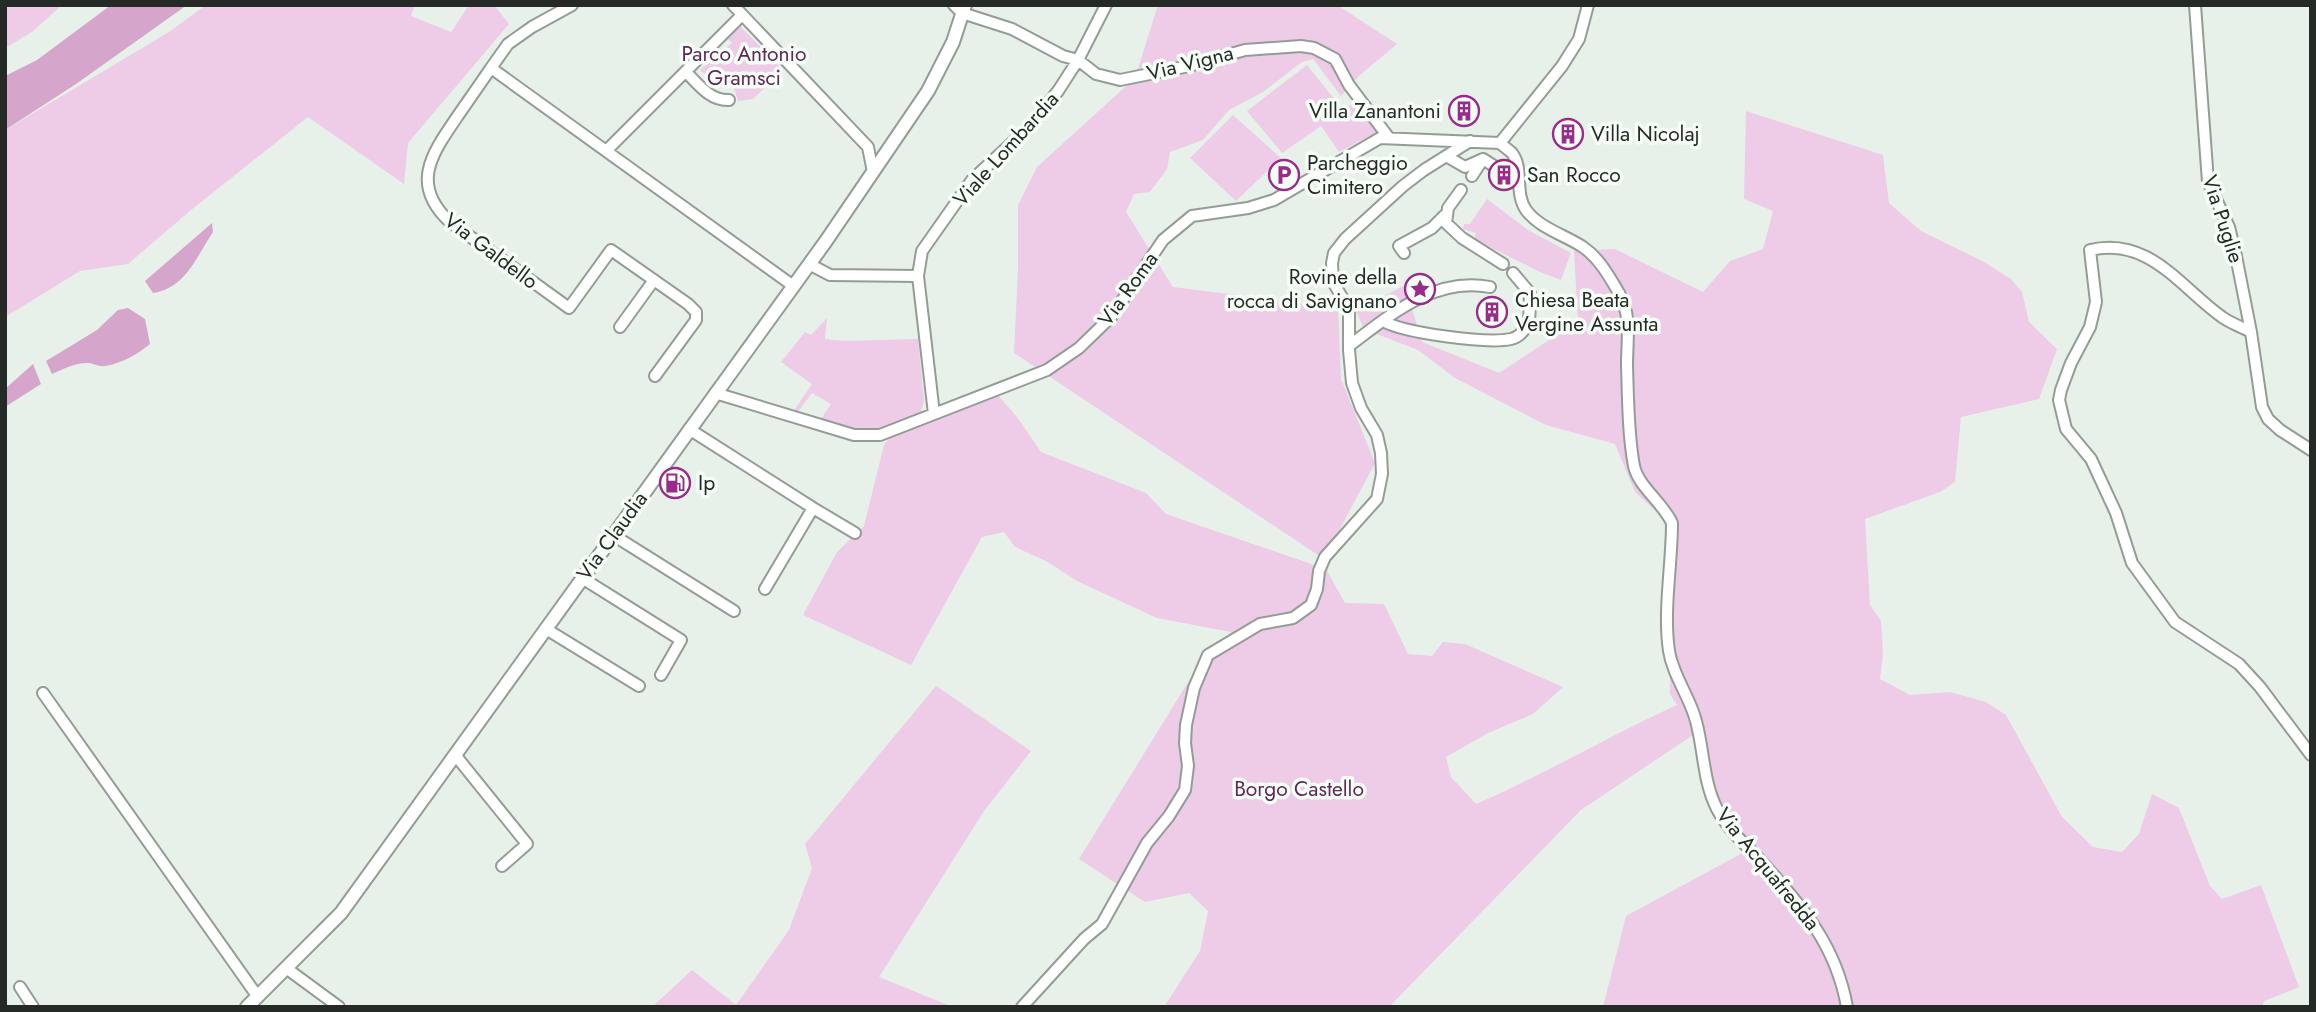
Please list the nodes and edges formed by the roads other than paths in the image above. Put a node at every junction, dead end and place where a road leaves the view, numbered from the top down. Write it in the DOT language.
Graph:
graph roads {
  1 [pos="572,5"];
  2 [pos="733,5"];
  3 [pos="1106,5"];
  4 [pos="1588,5"];
  5 [pos="2195,5"];
  6 [pos="960,8"];
  7 [pos="743,15"];
  8 [pos="1079,60"];
  9 [pos="491,68"];
  10 [pos="686,72"];
  11 [pos="729,100"];
  12 [pos="1389,138"];
  13 [pos="1470,141"];
  14 [pos="1500,143"];
  15 [pos="868,147"];
  16 [pos="888,150"];
  17 [pos="606,151"];
  18 [pos="1446,156"];
  19 [pos="1483,159"];
  20 [pos="1516,165"];
  21 [pos="873,172"];
  22 [pos="1472,176"];
  23 [pos="1461,190"];
  24 [pos="1445,215"];
  25 [pos="1404,253"];
  26 [pos="809,264"];
  27 [pos="1503,264"];
  28 [pos="1513,273"];
  29 [pos="918,276"];
  30 [pos="654,280"];
  31 [pos="792,285"];
  32 [pos="1490,287"];
  33 [pos="1382,321"];
  34 [pos="620,327"];
  35 [pos="2251,332"];
  36 [pos="1349,346"];
  37 [pos="655,376"];
  38 [pos="715,393"];
  39 [pos="934,414"];
  40 [pos="689,429"];
  41 [pos="2311,450"];
  42 [pos="813,508"];
  43 [pos="855,533"];
  44 [pos="613,536"];
  45 [pos="582,578"];
  46 [pos="765,589"];
  47 [pos="734,611"];
  48 [pos="546,629"];
  49 [pos="660,675"];
  50 [pos="639,686"];
  51 [pos="43,693"];
  52 [pos="2311,755"];
  53 [pos="456,756"];
  54 [pos="502,866"];
  55 [pos="286,968"];
  56 [pos="20,987"];
  57 [pos="258,997"];
  58 [pos="33,1007"];
  59 [pos="247,1007"];
  60 [pos="339,1007"];
  61 [pos="1022,1007"];
  62 [pos="1847,1007"];
  1 -- 9 [label="street"];
  2 -- 7 [label="street"];
  3 -- 8 [label="street, Viale Lombardia"];
  4 -- 14 [label="street"];
  5 -- 35 [label="street, Via Puglie"];
  6 -- 8 [label="street, Via Vigna"];
  6 -- 16 [label="main road, Via Claudia"];
  7 -- 10 [label="street"];
  7 -- 15 [label="street"];
  8 -- 12 [label="street, Via Vigna"];
  8 -- 29 [label="street, Viale Lombardia"];
  9 -- 17 [label="street"];
  9 -- 30 [label="street, Via Galdello"];
  10 -- 11 [label="street"];
  10 -- 17 [label="street"];
  12 -- 13 [label="street, Via Roma"];
  12 -- 39 [label="street, Via Roma"];
  13 -- 14 [label="street, Via Roma"];
  13 -- 18 [label="street"];
  14 -- 20 [label="street"];
  15 -- 16 [label="street"];
  15 -- 21 [label="street"];
  16 -- 21 [label="main road, Via Claudia"];
  17 -- 31 [label="street"];
  18 -- 19 [label="street"];
  18 -- 36 [label="street"];
  19 -- 20 [label="street"];
  19 -- 22 [label="street"];
  20 -- 62 [label="street, Via Acquafredda"];
  21 -- 26 [label="main road, Via Claudia"];
  23 -- 24 [label="street"];
  24 -- 25 [label="street"];
  24 -- 27 [label="street"];
  26 -- 29 [label="street"];
  26 -- 31 [label="main road, Via Claudia"];
  28 -- 33 [label="street"];
  29 -- 39 [label="street"];
  30 -- 34 [label="street"];
  30 -- 37 [label="street, Via Galdello"];
  31 -- 38 [label="main road, Via Claudia"];
  32 -- 33 [label="street"];
  33 -- 36 [label="street"];
  35 -- 41 [label="street, Via Puglie"];
  35 -- 52 [label="street"];
  36 -- 61 [label="street"];
  38 -- 39 [label="street, Via Roma"];
  38 -- 40 [label="main road, Via Claudia"];
  40 -- 42 [label="street"];
  40 -- 44 [label="main road, Via Claudia"];
  42 -- 43 [label="street"];
  42 -- 46 [label="street"];
  44 -- 45 [label="main road, Via Claudia"];
  44 -- 47 [label="street"];
  45 -- 48 [label="main road, Via Claudia"];
  45 -- 49 [label="street"];
  48 -- 50 [label="street"];
  48 -- 53 [label="main road, Via Claudia"];
  51 -- 57 [label="street"];
  53 -- 54 [label="street"];
  53 -- 55 [label="main road, Via Claudia"];
  55 -- 57 [label="main road, Via Claudia"];
  55 -- 60 [label="street"];
  56 -- 58 [label="street"];
  57 -- 59 [label="main road, Via Claudia"];
}
